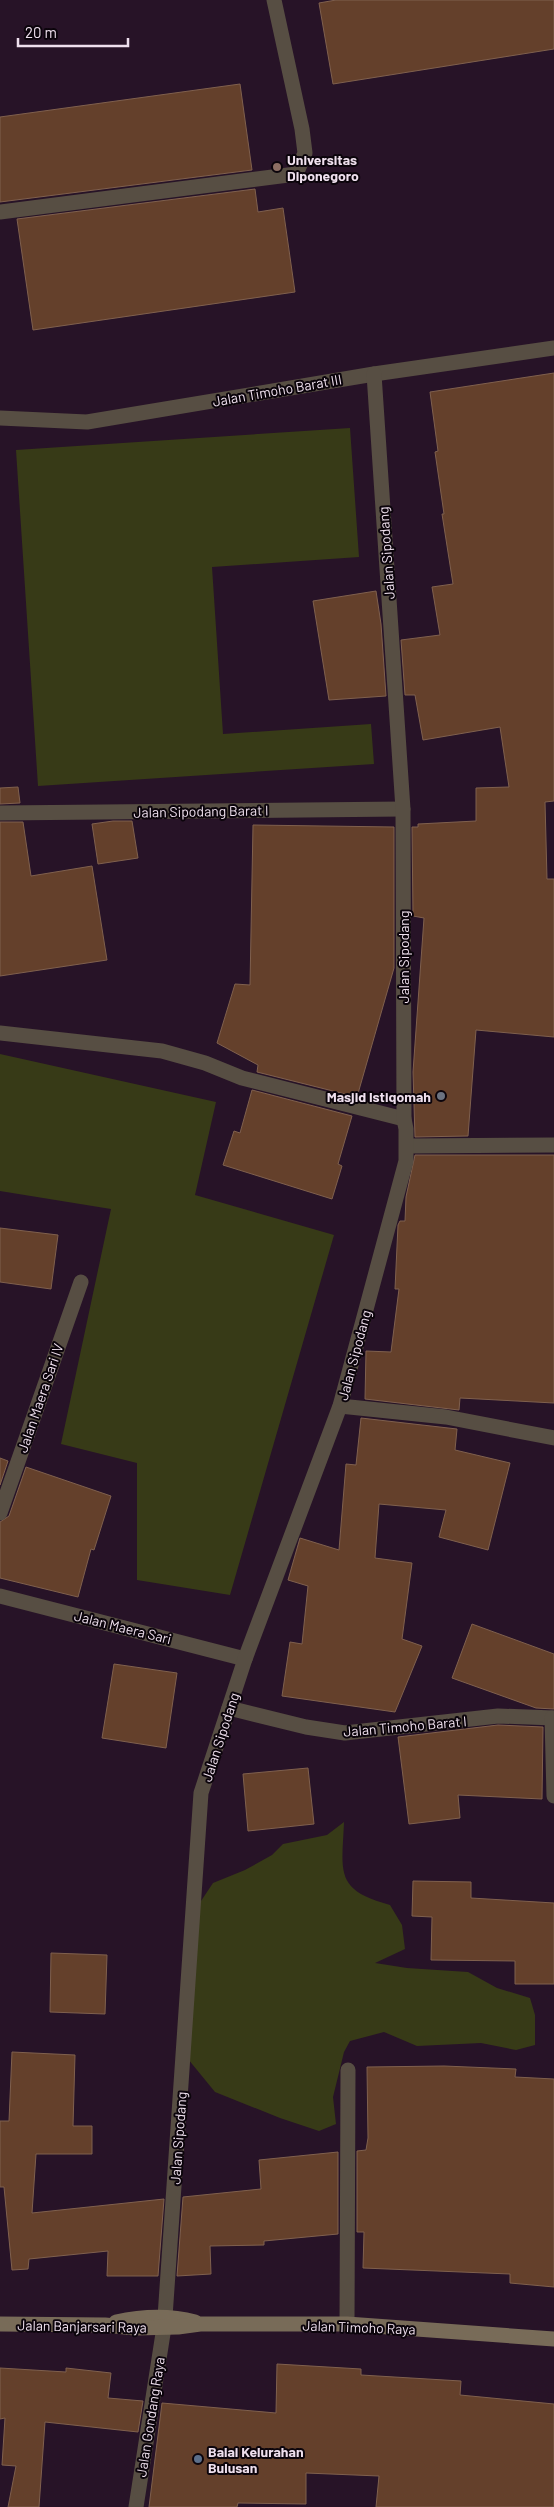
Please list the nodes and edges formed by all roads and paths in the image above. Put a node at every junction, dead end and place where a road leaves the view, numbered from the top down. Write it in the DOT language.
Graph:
graph roads {
  1 [pos="274,0"];
  2 [pos="0,212"];
  3 [pos="554,348"];
  4 [pos="374,374"];
  5 [pos="0,418"];
  6 [pos="402,809"];
  7 [pos="0,813"];
  8 [pos="0,1033"];
  9 [pos="404,1120"];
  10 [pos="554,1145"];
  11 [pos="407,1146"];
  12 [pos="81,1282"];
  13 [pos="340,1406"];
  14 [pos="554,1438"];
  15 [pos="0,1513"];
  16 [pos="0,1596"];
  17 [pos="245,1659"];
  18 [pos="229,1708"];
  19 [pos="553,1718"];
  20 [pos="554,1796"];
  21 [pos="348,2070"];
  22 [pos="164,2322"];
  23 [pos="0,2324"];
  24 [pos="347,2324"];
  25 [pos="554,2339"];
  26 [pos="136,2507"];
  1 -- 2 [label="street"];
  3 -- 4 [label="street, Jalan Timoho Barat III"];
  4 -- 5 [label="street, Jalan Timoho Barat III"];
  4 -- 6 [label="street, Jalan Sipodang"];
  6 -- 7 [label="street, Jalan Sipodang Barat I"];
  6 -- 9 [label="street, Jalan Sipodang"];
  8 -- 9 [label="street"];
  9 -- 11 [label="street, Jalan Sipodang"];
  10 -- 11 [label="street"];
  11 -- 13 [label="street, Jalan Sipodang"];
  12 -- 15 [label="street, Jalan Maera Sari IV"];
  13 -- 14 [label="street"];
  13 -- 17 [label="street, Jalan Sipodang"];
  16 -- 17 [label="street, Jalan Maera Sari"];
  17 -- 18 [label="street, Jalan Sipodang"];
  18 -- 19 [label="street, Jalan Timoho Barat I"];
  18 -- 22 [label="street, Jalan Sipodang"];
  19 -- 20 [label="street"];
  21 -- 24 [label="street"];
  22 -- 23 [label="main road, Jalan Banjarsari Raya"];
  22 -- 24 [label="main road, Jalan Timoho Raya"];
  22 -- 26 [label="street, Jalan Gondang Raya"];
  24 -- 25 [label="main road, Jalan Timoho Raya"];
}
